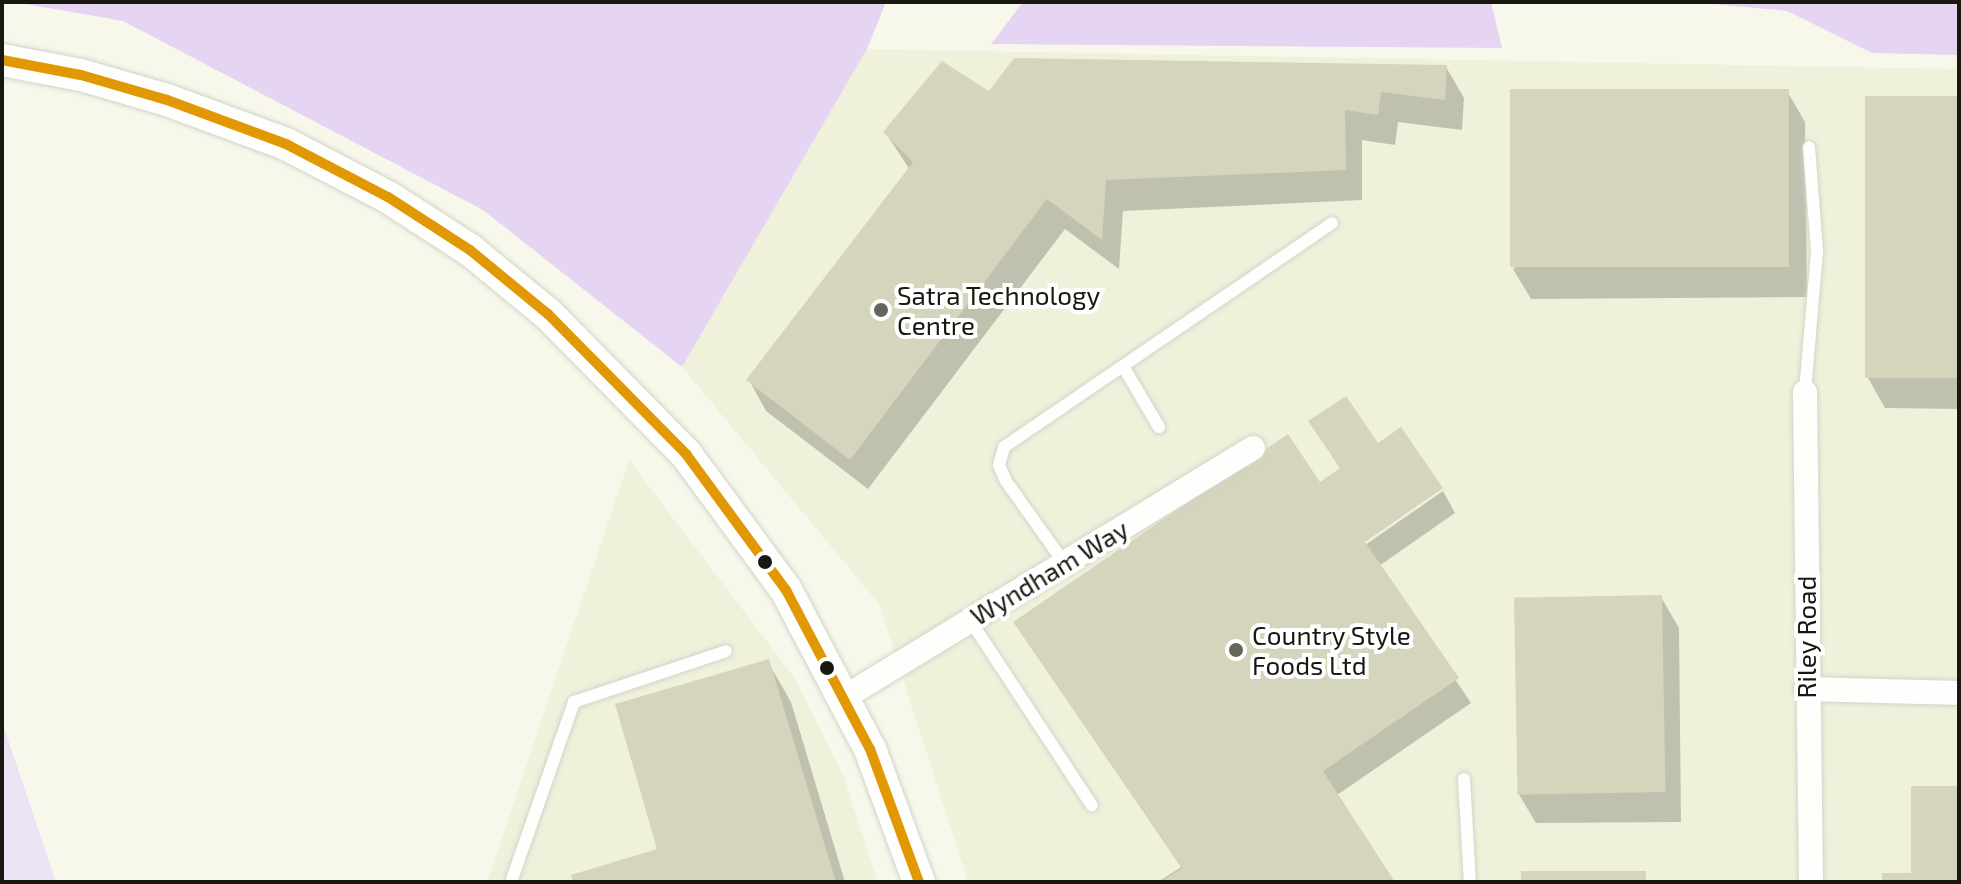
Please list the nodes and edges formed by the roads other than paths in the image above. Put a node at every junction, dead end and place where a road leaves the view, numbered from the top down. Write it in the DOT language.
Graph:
graph roads {
  1 [pos="2,60"];
  2 [pos="1809,147"];
  3 [pos="1332,223"];
  4 [pos="1123,366"];
  5 [pos="1805,392"];
  6 [pos="1159,427"];
  7 [pos="1253,448"];
  8 [pos="1065,564"];
  9 [pos="970,620"];
  10 [pos="726,651"];
  11 [pos="1806,689"];
  12 [pos="1959,693"];
  13 [pos="845,697"];
  14 [pos="1464,779"];
  15 [pos="1092,806"];
  16 [pos="511,882"];
  17 [pos="919,882"];
  18 [pos="1470,882"];
  19 [pos="1811,882"];
  1 -- 13 [label="street"];
  2 -- 5 [label="lane"];
  3 -- 4 [label="lane"];
  4 -- 6 [label="lane"];
  4 -- 8 [label="lane"];
  5 -- 11 [label="street, Riley Road"];
  7 -- 8 [label="street, Wyndham Way"];
  8 -- 9 [label="street, Wyndham Way"];
  9 -- 13 [label="street, Wyndham Way"];
  9 -- 15 [label="lane"];
  10 -- 16 [label="lane"];
  11 -- 12 [label="street"];
  11 -- 19 [label="street, Riley Road"];
  13 -- 17 [label="street"];
  14 -- 18 [label="lane"];
}
